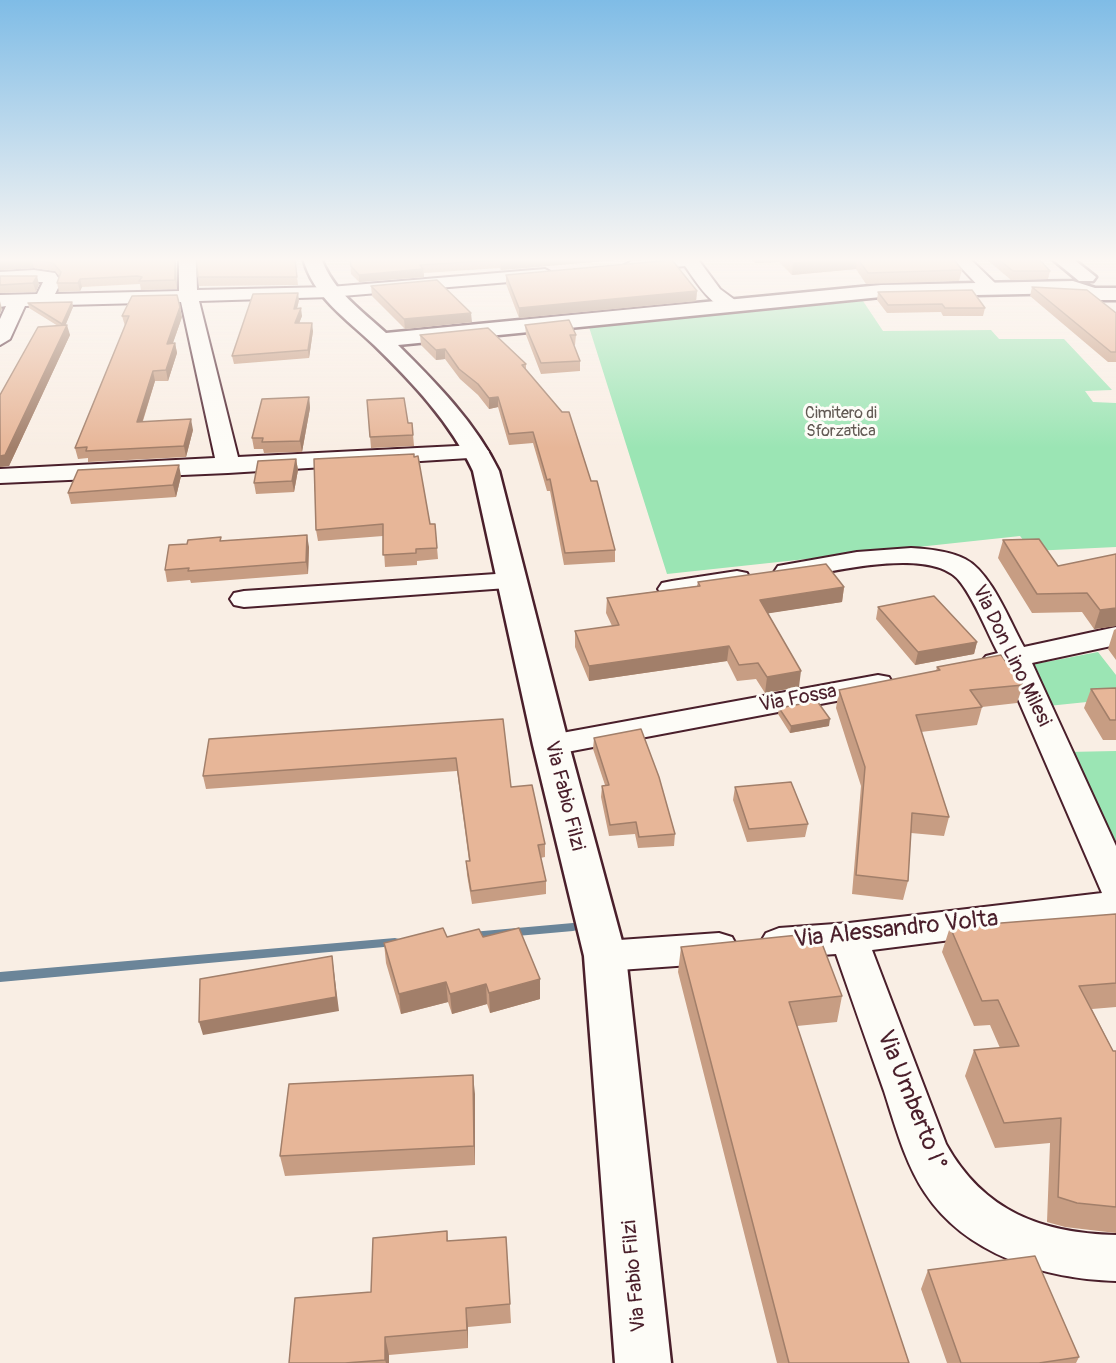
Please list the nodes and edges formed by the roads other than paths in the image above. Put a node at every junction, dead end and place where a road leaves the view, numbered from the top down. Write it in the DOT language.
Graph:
graph roads {
  1 [pos="4,322"];
  2 [pos="194,322"];
  3 [pos="361,322"];
  4 [pos="572,322"];
  5 [pos="0,339"];
  6 [pos="380,340"];
  7 [pos="477,452"];
  8 [pos="228,466"];
  9 [pos="0,476"];
  10 [pos="511,581"];
  11 [pos="672,589"];
  12 [pos="244,599"];
  13 [pos="1116,636"];
  14 [pos="1015,658"];
  15 [pos="969,667"];
  16 [pos="911,678"];
  17 [pos="551,745"];
  18 [pos="1116,886"];
  19 [pos="1116,905"];
  20 [pos="849,938"];
  21 [pos="605,956"];
  22 [pos="1116,1258"];
  23 [pos="643,1363"];
  1 -- 5 [label="street"];
  2 -- 8 [label="street"];
  3 -- 6 [label="street, Via Fabio Filzi"];
  4 -- 6 [label="street"];
  6 -- 7 [label="street, Via Fabio Filzi"];
  7 -- 8 [label="street"];
  7 -- 10 [label="street, Via Fabio Filzi"];
  8 -- 9 [label="street"];
  10 -- 12 [label="street"];
  10 -- 17 [label="street, Via Fabio Filzi"];
  11 -- 14 [label="street, Via Don Lino Milesi"];
  13 -- 14 [label="street"];
  14 -- 15 [label="street"];
  14 -- 18 [label="street, Via Don Lino Milesi"];
  16 -- 17 [label="street, Via Fossa"];
  17 -- 21 [label="street, Via Fabio Filzi"];
  19 -- 20 [label="street, Via Alessandro Volta"];
  20 -- 21 [label="street, Via Alessandro Volta"];
  20 -- 22 [label="street, Via Umberto I°"];
  21 -- 23 [label="street, Via Fabio Filzi"];
}
